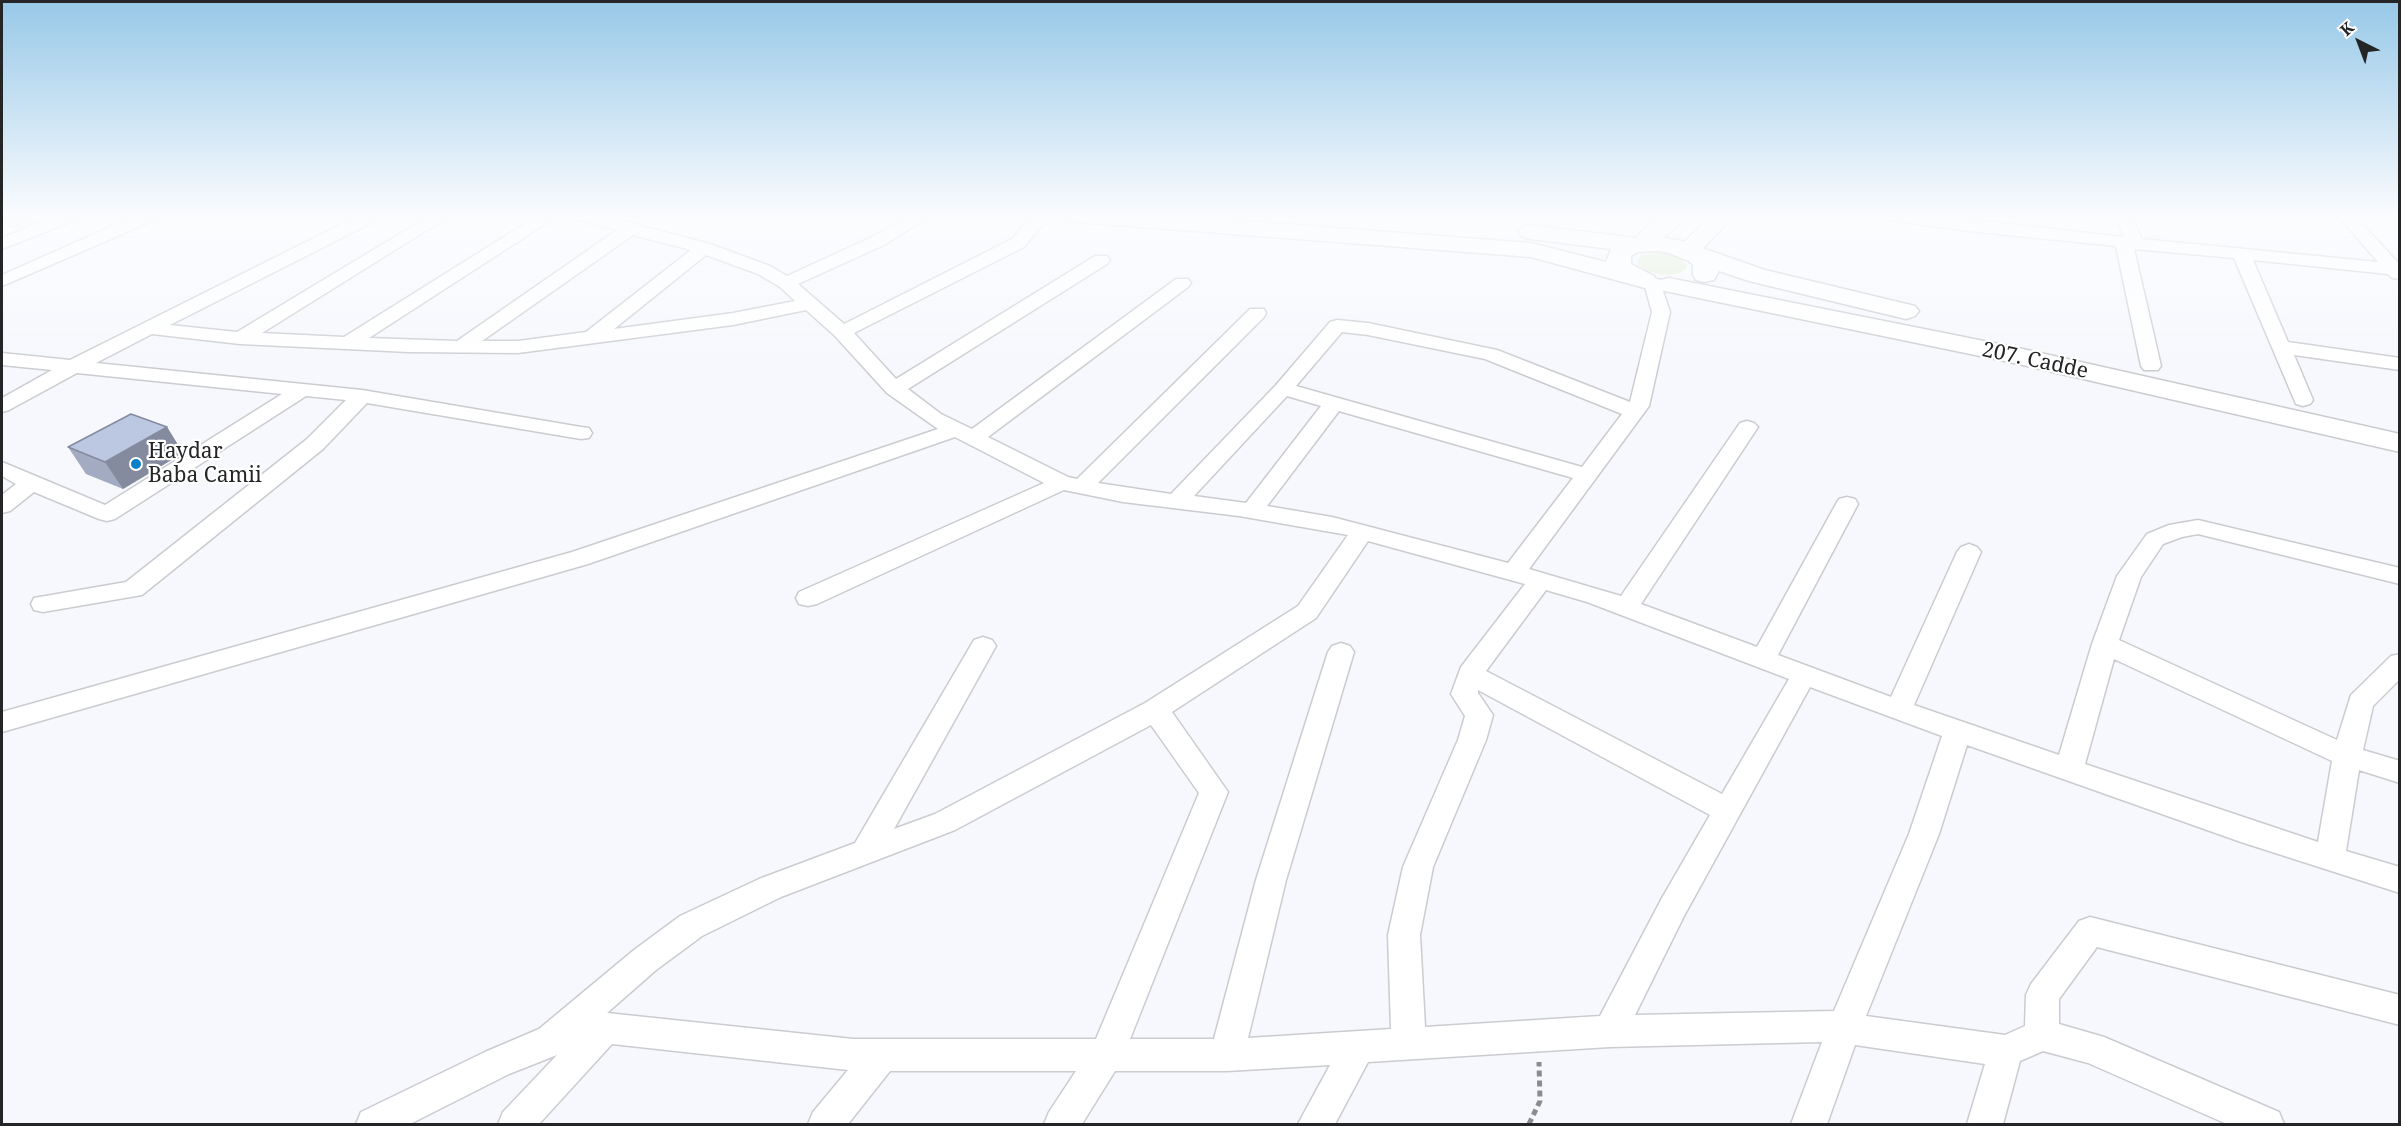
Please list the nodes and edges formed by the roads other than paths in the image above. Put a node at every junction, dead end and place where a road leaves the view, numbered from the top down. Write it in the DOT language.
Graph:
graph roads {
  1 [pos="32,268"];
  2 [pos="268,268"];
  3 [pos="356,268"];
  4 [pos="468,268"];
  5 [pos="575,268"];
  6 [pos="679,268"];
  7 [pos="757,268"];
  8 [pos="821,268"];
  9 [pos="970,268"];
  10 [pos="1089,268"];
  11 [pos="1600,268"];
  12 [pos="1624,268"];
  13 [pos="1706,268"];
  14 [pos="1733,268"];
  15 [pos="2134,268"];
  16 [pos="2247,268"];
  17 [pos="2359,268"];
  18 [pos="2398,272"];
  19 [pos="2,281"];
  20 [pos="1182,283"];
  21 [pos="1654,283"];
  22 [pos="786,284"];
  23 [pos="808,304"];
  24 [pos="1257,314"];
  25 [pos="148,328"];
  26 [pos="843,332"];
  27 [pos="591,337"];
  28 [pos="240,338"];
  29 [pos="348,343"];
  30 [pos="462,346"];
  31 [pos="2282,347"];
  32 [pos="2,359"];
  33 [pos="2400,364"];
  34 [pos="2151,366"];
  35 [pos="72,367"];
  36 [pos="1283,388"];
  37 [pos="894,389"];
  38 [pos="302,390"];
  39 [pos="362,396"];
  40 [pos="2303,400"];
  41 [pos="1334,403"];
  42 [pos="2,406"];
  43 [pos="1635,412"];
  44 [pos="2400,423"];
  45 [pos="1747,428"];
  46 [pos="581,433"];
  47 [pos="965,433"];
  48 [pos="2400,443"];
  49 [pos="2,468"];
  50 [pos="1587,476"];
  51 [pos="32,483"];
  52 [pos="1072,486"];
  53 [pos="1177,501"];
  54 [pos="1847,504"];
  55 [pos="2,506"];
  56 [pos="1252,511"];
  57 [pos="1362,532"];
  58 [pos="1969,552"];
  59 [pos="1527,576"];
  60 [pos="2400,576"];
  61 [pos="808,598"];
  62 [pos="44,604"];
  63 [pos="1626,607"];
  64 [pos="2105,644"];
  65 [pos="983,646"];
  66 [pos="1341,652"];
  67 [pos="1763,659"];
  68 [pos="2400,663"];
  69 [pos="1470,674"];
  70 [pos="1804,675"];
  71 [pos="1155,710"];
  72 [pos="1898,710"];
  73 [pos="2,722"];
  74 [pos="1958,731"];
  75 [pos="2347,756"];
  76 [pos="2069,770"];
  77 [pos="2400,772"];
  78 [pos="1729,811"];
  79 [pos="866,852"];
  80 [pos="2330,858"];
  81 [pos="2400,880"];
  82 [pos="2400,1010"];
  83 [pos="605,1028"];
  84 [pos="1844,1028"];
  85 [pos="1610,1031"];
  86 [pos="2042,1035"];
  87 [pos="548,1041"];
  88 [pos="1409,1044"];
  89 [pos="1358,1047"];
  90 [pos="2006,1052"];
  91 [pos="882,1055"];
  92 [pos="1106,1055"];
  93 [pos="1227,1055"];
  94 [pos="374,1125"];
  95 [pos="516,1125"];
  96 [pos="826,1125"];
  97 [pos="1062,1125"];
  98 [pos="1316,1125"];
  99 [pos="1809,1125"];
  100 [pos="1984,1125"];
  101 [pos="2266,1125"];
  1 -- 19 [label="street"];
  2 -- 25 [label="street"];
  3 -- 28 [label="street"];
  4 -- 29 [label="street"];
  5 -- 30 [label="street"];
  6 -- 27 [label="street"];
  7 -- 22 [label="street"];
  8 -- 22 [label="street"];
  9 -- 26 [label="street"];
  10 -- 37 [label="street"];
  11 -- 21 [label="main road, 207. Cadde"];
  12 -- 21 [label="main road"];
  13 -- 21 [label="main road"];
  14 -- 34 [label="main road, 207. Cadde"];
  15 -- 34 [label="street"];
  16 -- 31 [label="street"];
  17 -- 18 [label="street"];
  20 -- 47 [label="street"];
  21 -- 43 [label="street"];
  21 -- 48 [label="main road, 207. Cadde"];
  22 -- 23 [label="street"];
  23 -- 26 [label="street"];
  23 -- 27 [label="street"];
  24 -- 52 [label="street"];
  25 -- 28 [label="street"];
  25 -- 35 [label="street"];
  26 -- 37 [label="street"];
  27 -- 30 [label="street"];
  28 -- 29 [label="street"];
  29 -- 30 [label="street"];
  31 -- 33 [label="street"];
  31 -- 40 [label="street"];
  32 -- 35 [label="street"];
  34 -- 40 [label="main road, 207. Cadde"];
  35 -- 38 [label="street"];
  35 -- 42 [label="street"];
  36 -- 41 [label="street"];
  36 -- 43 [label="street"];
  36 -- 53 [label="street"];
  37 -- 47 [label="street"];
  38 -- 39 [label="street"];
  38 -- 51 [label="street"];
  39 -- 46 [label="street"];
  39 -- 62 [label="street"];
  40 -- 44 [label="main road, 207. Cadde"];
  41 -- 50 [label="street"];
  41 -- 56 [label="street"];
  43 -- 50 [label="street"];
  45 -- 63 [label="street"];
  47 -- 52 [label="street"];
  47 -- 73 [label="street"];
  49 -- 51 [label="street"];
  50 -- 59 [label="street"];
  51 -- 55 [label="street"];
  52 -- 53 [label="street"];
  52 -- 61 [label="street"];
  53 -- 56 [label="street"];
  54 -- 67 [label="street"];
  56 -- 57 [label="street"];
  57 -- 59 [label="street"];
  57 -- 71 [label="street"];
  58 -- 72 [label="street"];
  59 -- 63 [label="street"];
  59 -- 69 [label="street"];
  60 -- 64 [label="street"];
  63 -- 67 [label="street"];
  64 -- 75 [label="street"];
  64 -- 76 [label="street"];
  65 -- 79 [label="street"];
  66 -- 93 [label="street"];
  67 -- 70 [label="street"];
  68 -- 75 [label="street"];
  69 -- 78 [label="street"];
  69 -- 88 [label="street"];
  70 -- 72 [label="street"];
  70 -- 78 [label="street"];
  71 -- 79 [label="street"];
  71 -- 92 [label="street"];
  72 -- 74 [label="street"];
  74 -- 76 [label="street"];
  74 -- 84 [label="street"];
  75 -- 77 [label="street"];
  75 -- 80 [label="street"];
  76 -- 80 [label="street"];
  78 -- 85 [label="street"];
  79 -- 87 [label="street"];
  80 -- 81 [label="street"];
  82 -- 86 [label="street"];
  83 -- 87 [label="street"];
  83 -- 91 [label="street"];
  83 -- 95 [label="street"];
  84 -- 85 [label="street"];
  84 -- 90 [label="street"];
  84 -- 99 [label="street"];
  85 -- 88 [label="street"];
  86 -- 90 [label="street"];
  86 -- 101 [label="street"];
  87 -- 94 [label="street"];
  88 -- 89 [label="street"];
  89 -- 93 [label="street"];
  89 -- 98 [label="street"];
  90 -- 100 [label="street"];
  91 -- 92 [label="street"];
  91 -- 96 [label="street"];
  92 -- 93 [label="street"];
  92 -- 97 [label="street"];
}
